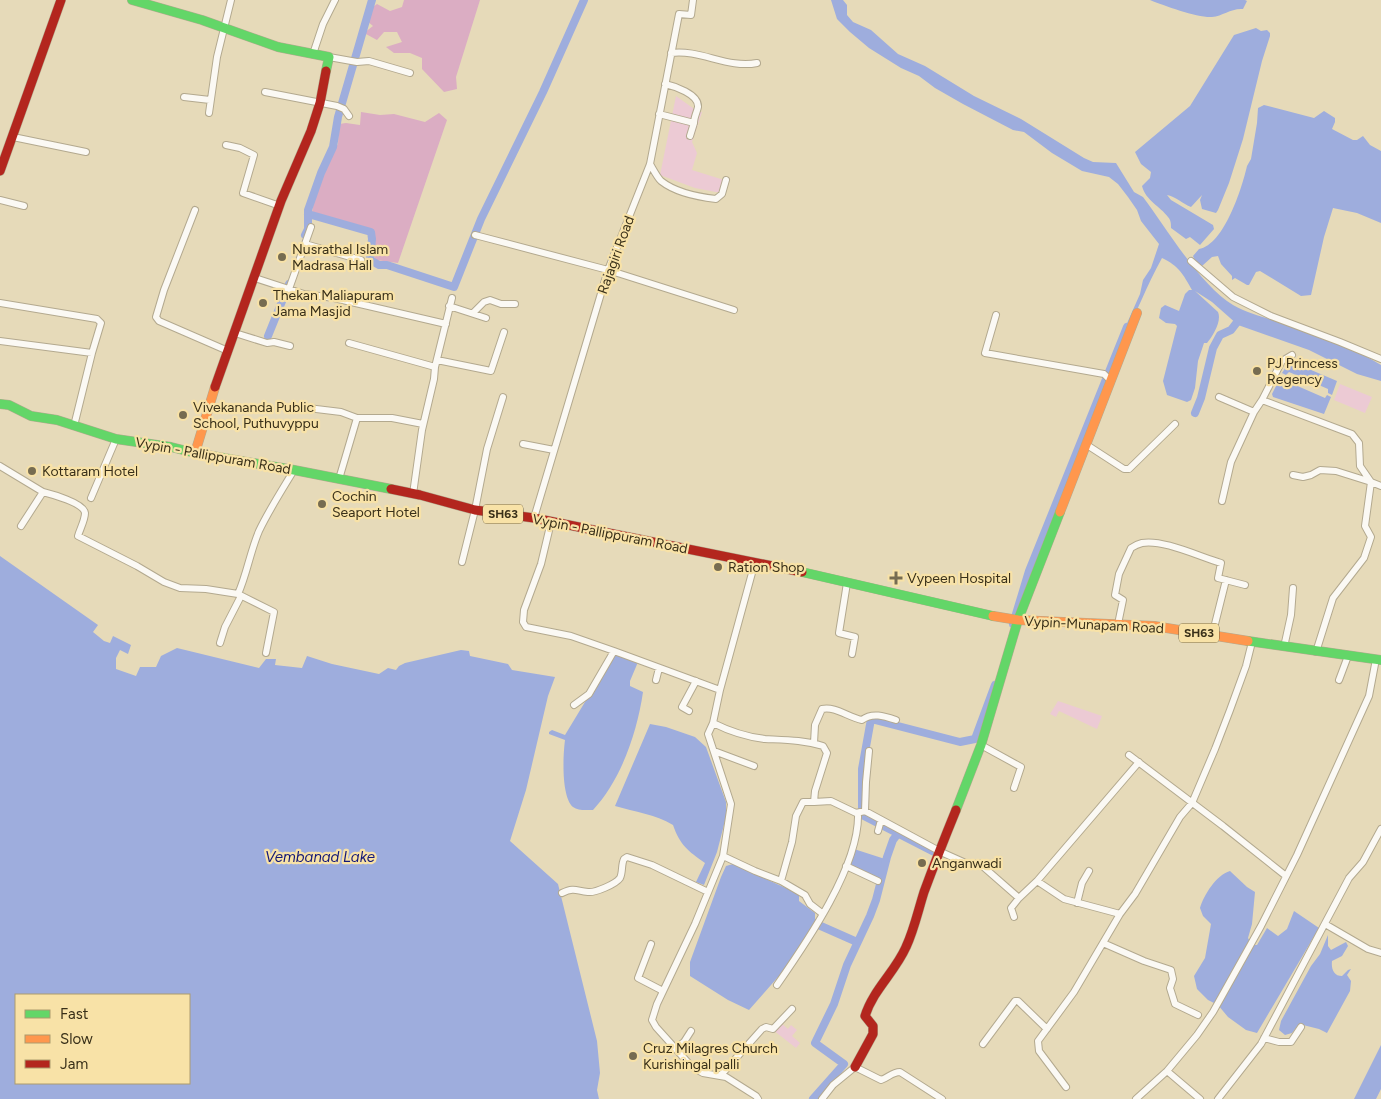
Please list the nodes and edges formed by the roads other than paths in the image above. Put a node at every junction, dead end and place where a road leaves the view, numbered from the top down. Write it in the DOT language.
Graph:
graph roads {
  1 [pos="61,0"];
  2 [pos="132,0"];
  3 [pos="231,0"];
  4 [pos="335,0"];
  5 [pos="693,0"];
  6 [pos="225,30"];
  7 [pos="671,53"];
  8 [pos="313,54"];
  9 [pos="329,57"];
  10 [pos="757,62"];
  11 [pos="410,73"];
  12 [pos="665,84"];
  13 [pos="265,92"];
  14 [pos="184,97"];
  15 [pos="210,100"];
  16 [pos="320,103"];
  17 [pos="209,113"];
  18 [pos="659,114"];
  19 [pos="349,116"];
  20 [pos="694,123"];
  21 [pos="690,136"];
  22 [pos="13,137"];
  23 [pos="226,145"];
  24 [pos="86,152"];
  25 [pos="650,164"];
  26 [pos="0,171"];
  27 [pos="726,180"];
  28 [pos="0,200"];
  29 [pos="24,206"];
  30 [pos="280,206"];
  31 [pos="195,210"];
  32 [pos="311,227"];
  33 [pos="475,235"];
  34 [pos="305,244"];
  35 [pos="361,260"];
  36 [pos="1191,261"];
  37 [pos="608,270"];
  38 [pos="255,278"];
  39 [pos="287,288"];
  40 [pos="452,298"];
  41 [pos="0,303"];
  42 [pos="515,304"];
  43 [pos="449,306"];
  44 [pos="734,310"];
  45 [pos="473,313"];
  46 [pos="1137,313"];
  47 [pos="996,314"];
  48 [pos="486,318"];
  49 [pos="446,324"];
  50 [pos="504,332"];
  51 [pos="235,333"];
  52 [pos="0,341"];
  53 [pos="349,343"];
  54 [pos="290,346"];
  55 [pos="228,351"];
  56 [pos="92,353"];
  57 [pos="1292,355"];
  58 [pos="1381,359"];
  59 [pos="436,363"];
  60 [pos="1108,378"];
  61 [pos="503,397"];
  62 [pos="1219,397"];
  63 [pos="1262,400"];
  64 [pos="0,404"];
  65 [pos="308,408"];
  66 [pos="1254,412"];
  67 [pos="357,418"];
  68 [pos="424,424"];
  69 [pos="1175,424"];
  70 [pos="74,426"];
  71 [pos="116,439"];
  72 [pos="522,444"];
  73 [pos="1087,445"];
  74 [pos="554,450"];
  75 [pos="195,453"];
  76 [pos="0,466"];
  77 [pos="294,470"];
  78 [pos="1293,475"];
  79 [pos="339,479"];
  80 [pos="1370,482"];
  81 [pos="1381,486"];
  82 [pos="43,492"];
  83 [pos="413,494"];
  84 [pos="91,498"];
  85 [pos="1222,501"];
  86 [pos="475,510"];
  87 [pos="534,518"];
  88 [pos="551,522"];
  89 [pos="21,526"];
  90 [pos="462,562"];
  91 [pos="755,562"];
  92 [pos="1226,580"];
  93 [pos="847,582"];
  94 [pos="1245,585"];
  95 [pos="1293,588"];
  96 [pos="239,595"];
  97 [pos="1014,620"];
  98 [pos="1118,624"];
  99 [pos="1212,636"];
  100 [pos="1252,642"];
  101 [pos="220,643"];
  102 [pos="1284,647"];
  103 [pos="614,651"];
  104 [pos="1316,652"];
  105 [pos="266,653"];
  106 [pos="852,654"];
  107 [pos="1348,656"];
  108 [pos="1379,659"];
  109 [pos="659,668"];
  110 [pos="656,680"];
  111 [pos="1339,680"];
  112 [pos="696,681"];
  113 [pos="720,690"];
  114 [pos="574,705"];
  115 [pos="689,711"];
  116 [pos="896,720"];
  117 [pos="713,723"];
  118 [pos="814,743"];
  119 [pos="981,745"];
  120 [pos="714,751"];
  121 [pos="869,752"];
  122 [pos="1129,755"];
  123 [pos="1139,762"];
  124 [pos="754,766"];
  125 [pos="1014,788"];
  126 [pos="814,802"];
  127 [pos="1192,803"];
  128 [pos="866,811"];
  129 [pos="858,813"];
  130 [pos="881,820"];
  131 [pos="1381,829"];
  132 [pos="878,831"];
  133 [pos="941,852"];
  134 [pos="723,856"];
  135 [pos="846,866"];
  136 [pos="1089,871"];
  137 [pos="1286,876"];
  138 [pos="781,881"];
  139 [pos="878,881"];
  140 [pos="1037,881"];
  141 [pos="562,892"];
  142 [pos="708,892"];
  143 [pos="1019,898"];
  144 [pos="1077,903"];
  145 [pos="1120,914"];
  146 [pos="1014,917"];
  147 [pos="821,918"];
  148 [pos="1325,924"];
  149 [pos="1103,943"];
  150 [pos="651,944"];
  151 [pos="1381,953"];
  152 [pos="778,985"];
  153 [pos="662,991"];
  154 [pos="792,1009"];
  155 [pos="1198,1014"];
  156 [pos="1301,1027"];
  157 [pos="1047,1029"];
  158 [pos="691,1031"];
  159 [pos="1264,1038"];
  160 [pos="983,1044"];
  161 [pos="676,1048"];
  162 [pos="855,1067"];
  163 [pos="1167,1071"];
  164 [pos="721,1076"];
  165 [pos="1066,1087"];
  166 [pos="758,1099"];
  167 [pos="822,1099"];
  168 [pos="942,1099"];
  169 [pos="1136,1099"];
  170 [pos="1200,1099"];
  171 [pos="1218,1099"];
  1 -- 22 [label="main road"];
  2 -- 6 [label="main road"];
  3 -- 6 [label="street"];
  4 -- 8 [label="street"];
  5 -- 7 [label="street, Rajagiri Road"];
  6 -- 8 [label="main road"];
  6 -- 15 [label="street"];
  7 -- 10 [label="street"];
  7 -- 12 [label="street, Rajagiri Road"];
  8 -- 9 [label="main road"];
  9 -- 11 [label="street"];
  9 -- 16 [label="main road"];
  12 -- 18 [label="street, Rajagiri Road"];
  12 -- 20 [label="street"];
  13 -- 16 [label="street"];
  14 -- 15 [label="street"];
  15 -- 17 [label="street"];
  16 -- 19 [label="street"];
  16 -- 30 [label="main road"];
  18 -- 20 [label="street"];
  18 -- 25 [label="street, Rajagiri Road"];
  20 -- 21 [label="street"];
  22 -- 24 [label="street"];
  22 -- 26 [label="main road"];
  23 -- 30 [label="street"];
  25 -- 27 [label="street"];
  25 -- 37 [label="street, Rajagiri Road"];
  28 -- 29 [label="street"];
  30 -- 38 [label="main road"];
  31 -- 55 [label="street"];
  32 -- 34 [label="street"];
  33 -- 37 [label="street"];
  34 -- 35 [label="street"];
  34 -- 39 [label="street"];
  36 -- 58 [label="street"];
  37 -- 44 [label="street"];
  37 -- 74 [label="street, Rajagiri Road"];
  38 -- 39 [label="street"];
  38 -- 51 [label="main road"];
  39 -- 49 [label="street"];
  40 -- 43 [label="street"];
  41 -- 56 [label="street"];
  42 -- 45 [label="street"];
  43 -- 45 [label="street"];
  43 -- 49 [label="street"];
  45 -- 48 [label="street"];
  46 -- 60 [label="main road"];
  47 -- 60 [label="street"];
  49 -- 59 [label="street"];
  50 -- 59 [label="street"];
  51 -- 54 [label="street"];
  51 -- 55 [label="main road"];
  52 -- 56 [label="street"];
  53 -- 59 [label="street"];
  55 -- 75 [label="main road"];
  56 -- 70 [label="street"];
  57 -- 63 [label="street"];
  59 -- 68 [label="street"];
  60 -- 73 [label="main road"];
  61 -- 86 [label="street"];
  62 -- 66 [label="street"];
  63 -- 66 [label="street"];
  63 -- 80 [label="street"];
  64 -- 70 [label="main road, Vypin - Pallippuram Road / SH63"];
  65 -- 67 [label="street"];
  66 -- 85 [label="street"];
  67 -- 68 [label="street"];
  67 -- 79 [label="street"];
  68 -- 83 [label="street"];
  69 -- 73 [label="street"];
  70 -- 71 [label="main road, Vypin - Pallippuram Road / SH63"];
  71 -- 75 [label="main road, Vypin - Pallippuram Road / SH63"];
  71 -- 84 [label="street"];
  72 -- 74 [label="street"];
  73 -- 97 [label="main road"];
  74 -- 87 [label="street, Rajagiri Road"];
  75 -- 77 [label="main road, Vypin - Pallippuram Road / SH63"];
  76 -- 82 [label="street"];
  77 -- 79 [label="main road, Vypin - Pallippuram Road / SH63"];
  77 -- 96 [label="street"];
  78 -- 80 [label="street"];
  79 -- 83 [label="main road, Vypin - Pallippuram Road / SH63"];
  80 -- 81 [label="street"];
  80 -- 104 [label="street"];
  82 -- 89 [label="street"];
  82 -- 96 [label="street"];
  83 -- 86 [label="main road, Vypin - Pallippuram Road / SH63"];
  86 -- 87 [label="main road, Vypin - Pallippuram Road / SH63"];
  86 -- 90 [label="street"];
  87 -- 88 [label="main road, Vypin - Pallippuram Road / SH63"];
  88 -- 91 [label="main road, Vypin - Pallippuram Road / SH63"];
  88 -- 103 [label="street"];
  91 -- 93 [label="main road, Vypin - Pallippuram Road / SH63"];
  91 -- 113 [label="street"];
  92 -- 94 [label="street"];
  92 -- 98 [label="street"];
  92 -- 99 [label="street"];
  93 -- 97 [label="main road, Vypin - Pallippuram Road / SH63"];
  93 -- 106 [label="street"];
  95 -- 102 [label="street"];
  96 -- 101 [label="street"];
  96 -- 105 [label="street"];
  97 -- 98 [label="main road, Vypin-Munapam Road / SH63"];
  97 -- 119 [label="main road"];
  98 -- 99 [label="main road, Vypin-Munapam Road / SH63"];
  99 -- 100 [label="main road, Vypin-Munapam Road / SH63"];
  100 -- 102 [label="main road, Vypin-Munapam Road / SH63"];
  100 -- 127 [label="street"];
  102 -- 104 [label="main road, Vypin-Munapam Road / SH63"];
  103 -- 109 [label="street"];
  103 -- 114 [label="street"];
  104 -- 107 [label="main road, Vypin-Munapam Road / SH63"];
  107 -- 108 [label="main road, Vypin-Munapam Road / SH63"];
  107 -- 111 [label="street"];
  108 -- 137 [label="street"];
  109 -- 110 [label="street"];
  109 -- 112 [label="street"];
  112 -- 113 [label="street"];
  112 -- 115 [label="street"];
  113 -- 117 [label="street"];
  116 -- 118 [label="street"];
  117 -- 118 [label="street"];
  117 -- 120 [label="street"];
  118 -- 126 [label="street"];
  119 -- 125 [label="street"];
  119 -- 133 [label="main road"];
  120 -- 124 [label="street"];
  120 -- 134 [label="street"];
  121 -- 128 [label="street"];
  122 -- 123 [label="street"];
  123 -- 127 [label="street"];
  123 -- 140 [label="street"];
  126 -- 129 [label="street"];
  126 -- 138 [label="street"];
  127 -- 137 [label="street"];
  127 -- 145 [label="street"];
  128 -- 129 [label="street"];
  128 -- 130 [label="street"];
  129 -- 135 [label="street"];
  130 -- 132 [label="street"];
  130 -- 133 [label="street"];
  131 -- 148 [label="street"];
  133 -- 143 [label="street"];
  133 -- 162 [label="main road"];
  134 -- 138 [label="street"];
  134 -- 142 [label="street"];
  135 -- 139 [label="street"];
  135 -- 147 [label="street"];
  136 -- 144 [label="street"];
  137 -- 163 [label="street"];
  138 -- 147 [label="street"];
  140 -- 143 [label="street"];
  140 -- 144 [label="street"];
  141 -- 142 [label="street"];
  142 -- 153 [label="street"];
  143 -- 146 [label="street"];
  144 -- 145 [label="street"];
  145 -- 149 [label="street"];
  147 -- 152 [label="street"];
  148 -- 151 [label="street"];
  148 -- 159 [label="street"];
  149 -- 155 [label="street"];
  149 -- 157 [label="street"];
  150 -- 153 [label="street"];
  153 -- 161 [label="street"];
  154 -- 164 [label="street"];
  156 -- 159 [label="street"];
  157 -- 160 [label="street"];
  157 -- 165 [label="street"];
  158 -- 161 [label="street"];
  159 -- 171 [label="street"];
  161 -- 164 [label="street"];
  162 -- 167 [label="street"];
  162 -- 168 [label="street"];
  163 -- 169 [label="street"];
  163 -- 170 [label="street"];
  164 -- 166 [label="street"];
}
